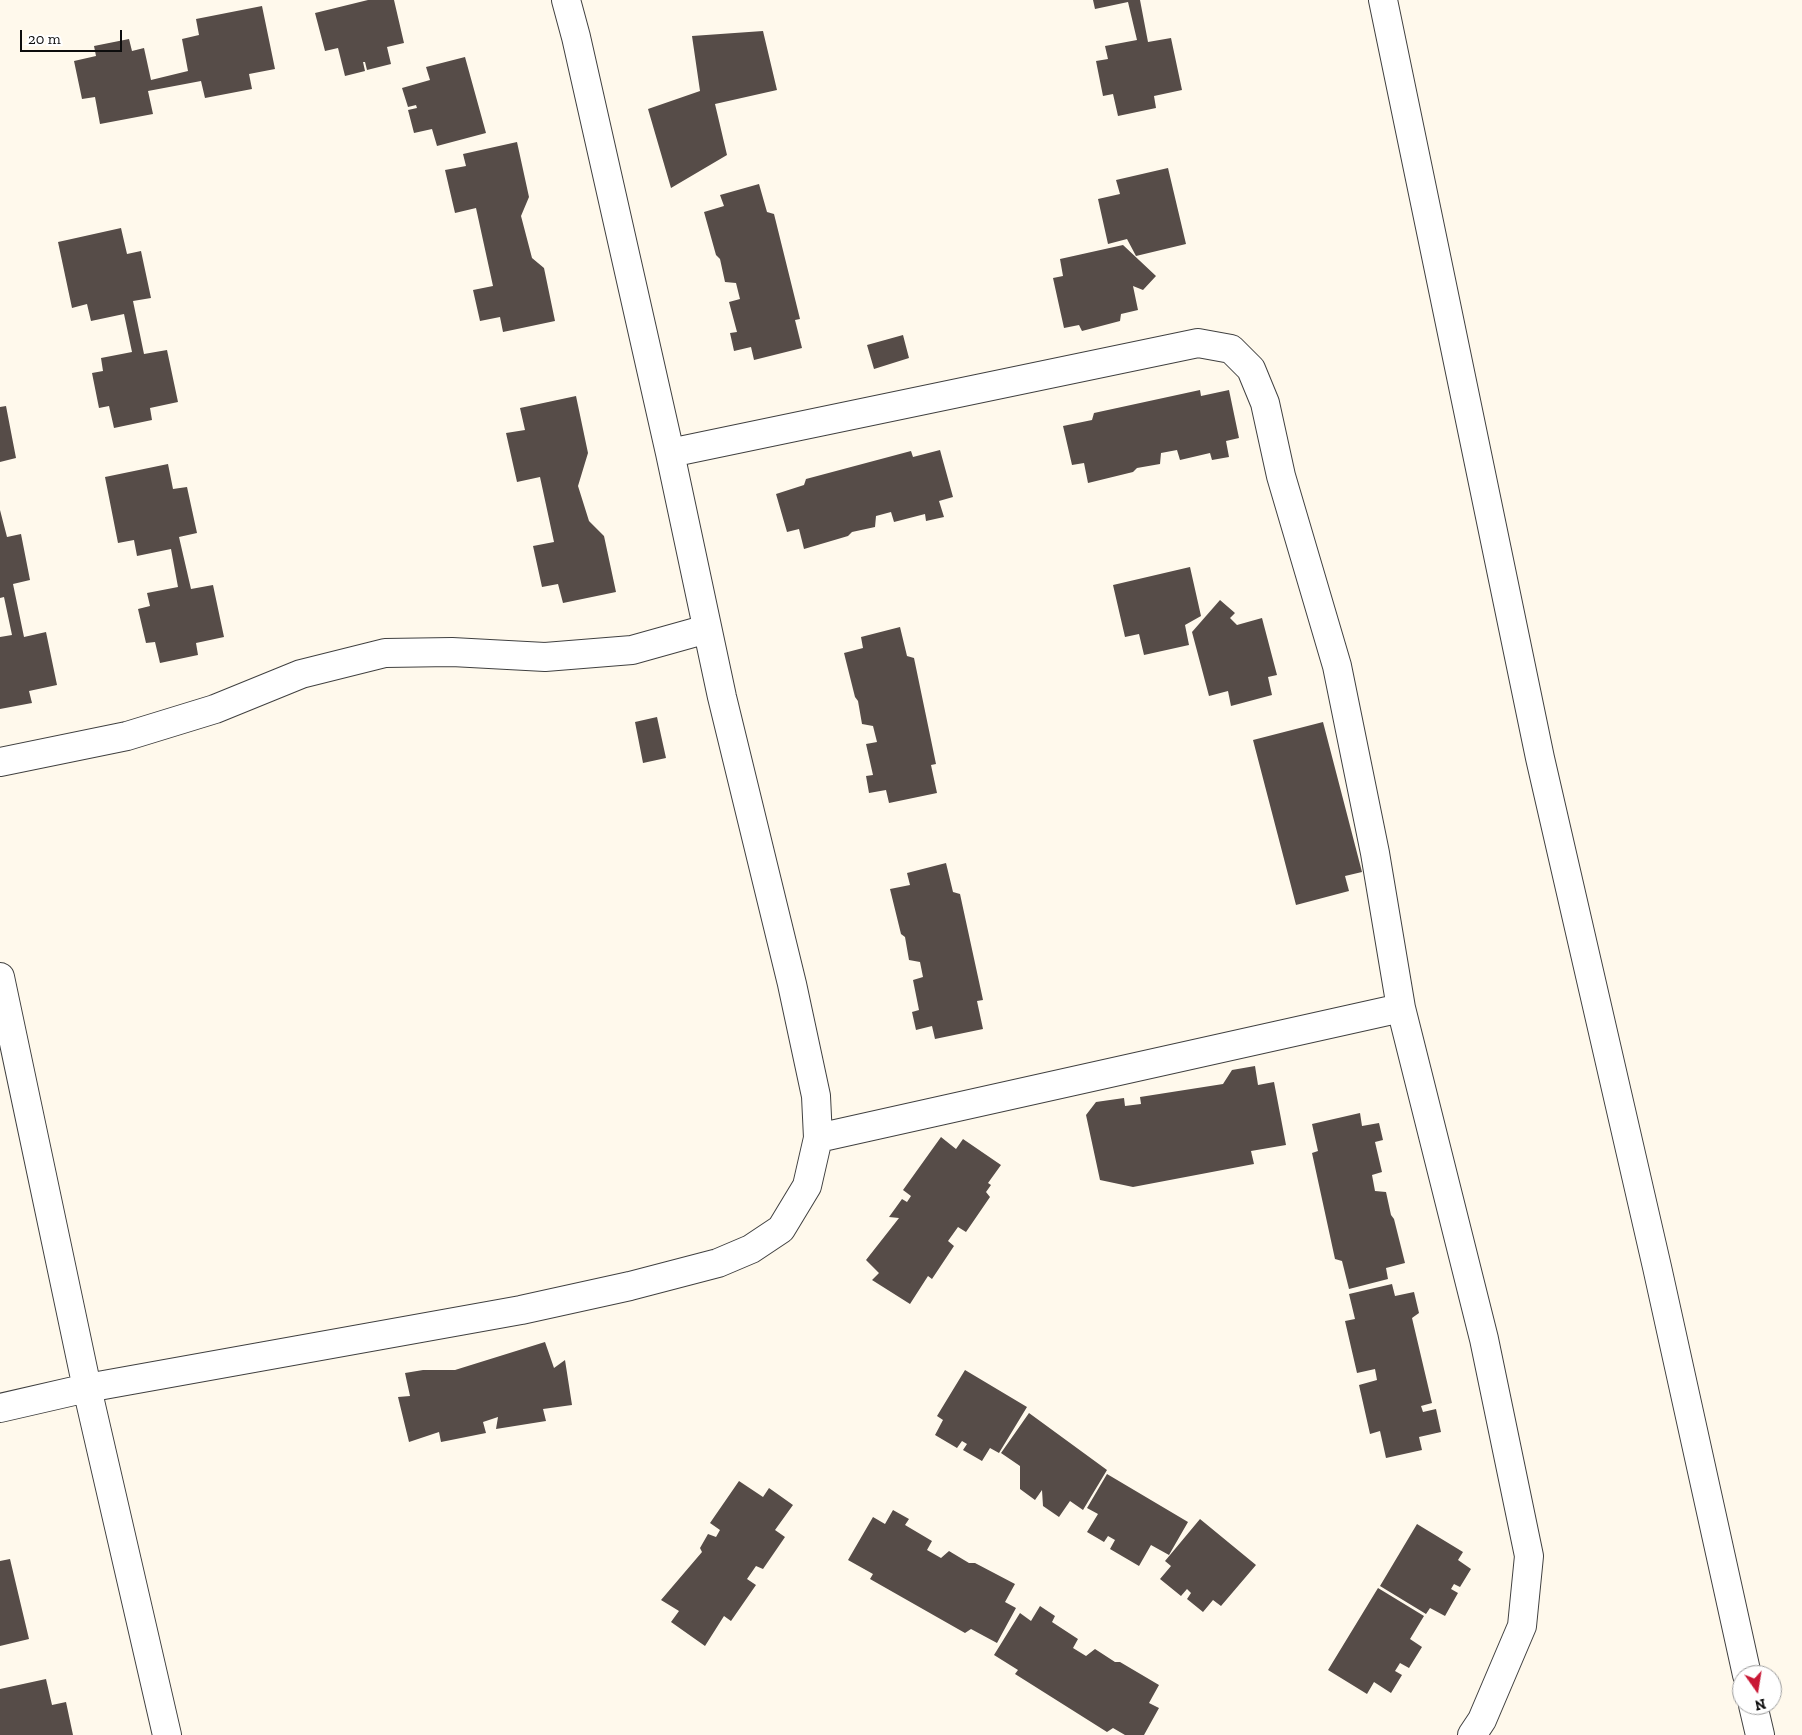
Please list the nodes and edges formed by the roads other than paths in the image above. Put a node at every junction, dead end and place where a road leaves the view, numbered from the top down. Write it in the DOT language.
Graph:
graph roads {
  1 [pos="566,0"];
  2 [pos="1383,0"];
  3 [pos="670,453"];
  4 [pos="707,629"];
  5 [pos="0,762"];
  6 [pos="0,977"];
  7 [pos="1401,1008"];
  8 [pos="818,1138"];
  9 [pos="87,1388"];
  10 [pos="0,1408"];
  11 [pos="1745,1665"];
  12 [pos="1755,1715"];
  13 [pos="167,1735"];
  14 [pos="1472,1735"];
  15 [pos="1760,1735"];
  1 -- 3 [label="street"];
  2 -- 11 [label="street"];
  3 -- 4 [label="street"];
  3 -- 7 [label="street"];
  4 -- 5 [label="street"];
  4 -- 8 [label="street"];
  6 -- 9 [label="street"];
  7 -- 8 [label="street"];
  7 -- 14 [label="street"];
  8 -- 9 [label="street"];
  9 -- 10 [label="street"];
  9 -- 13 [label="street"];
  12 -- 15 [label="street"];
}
